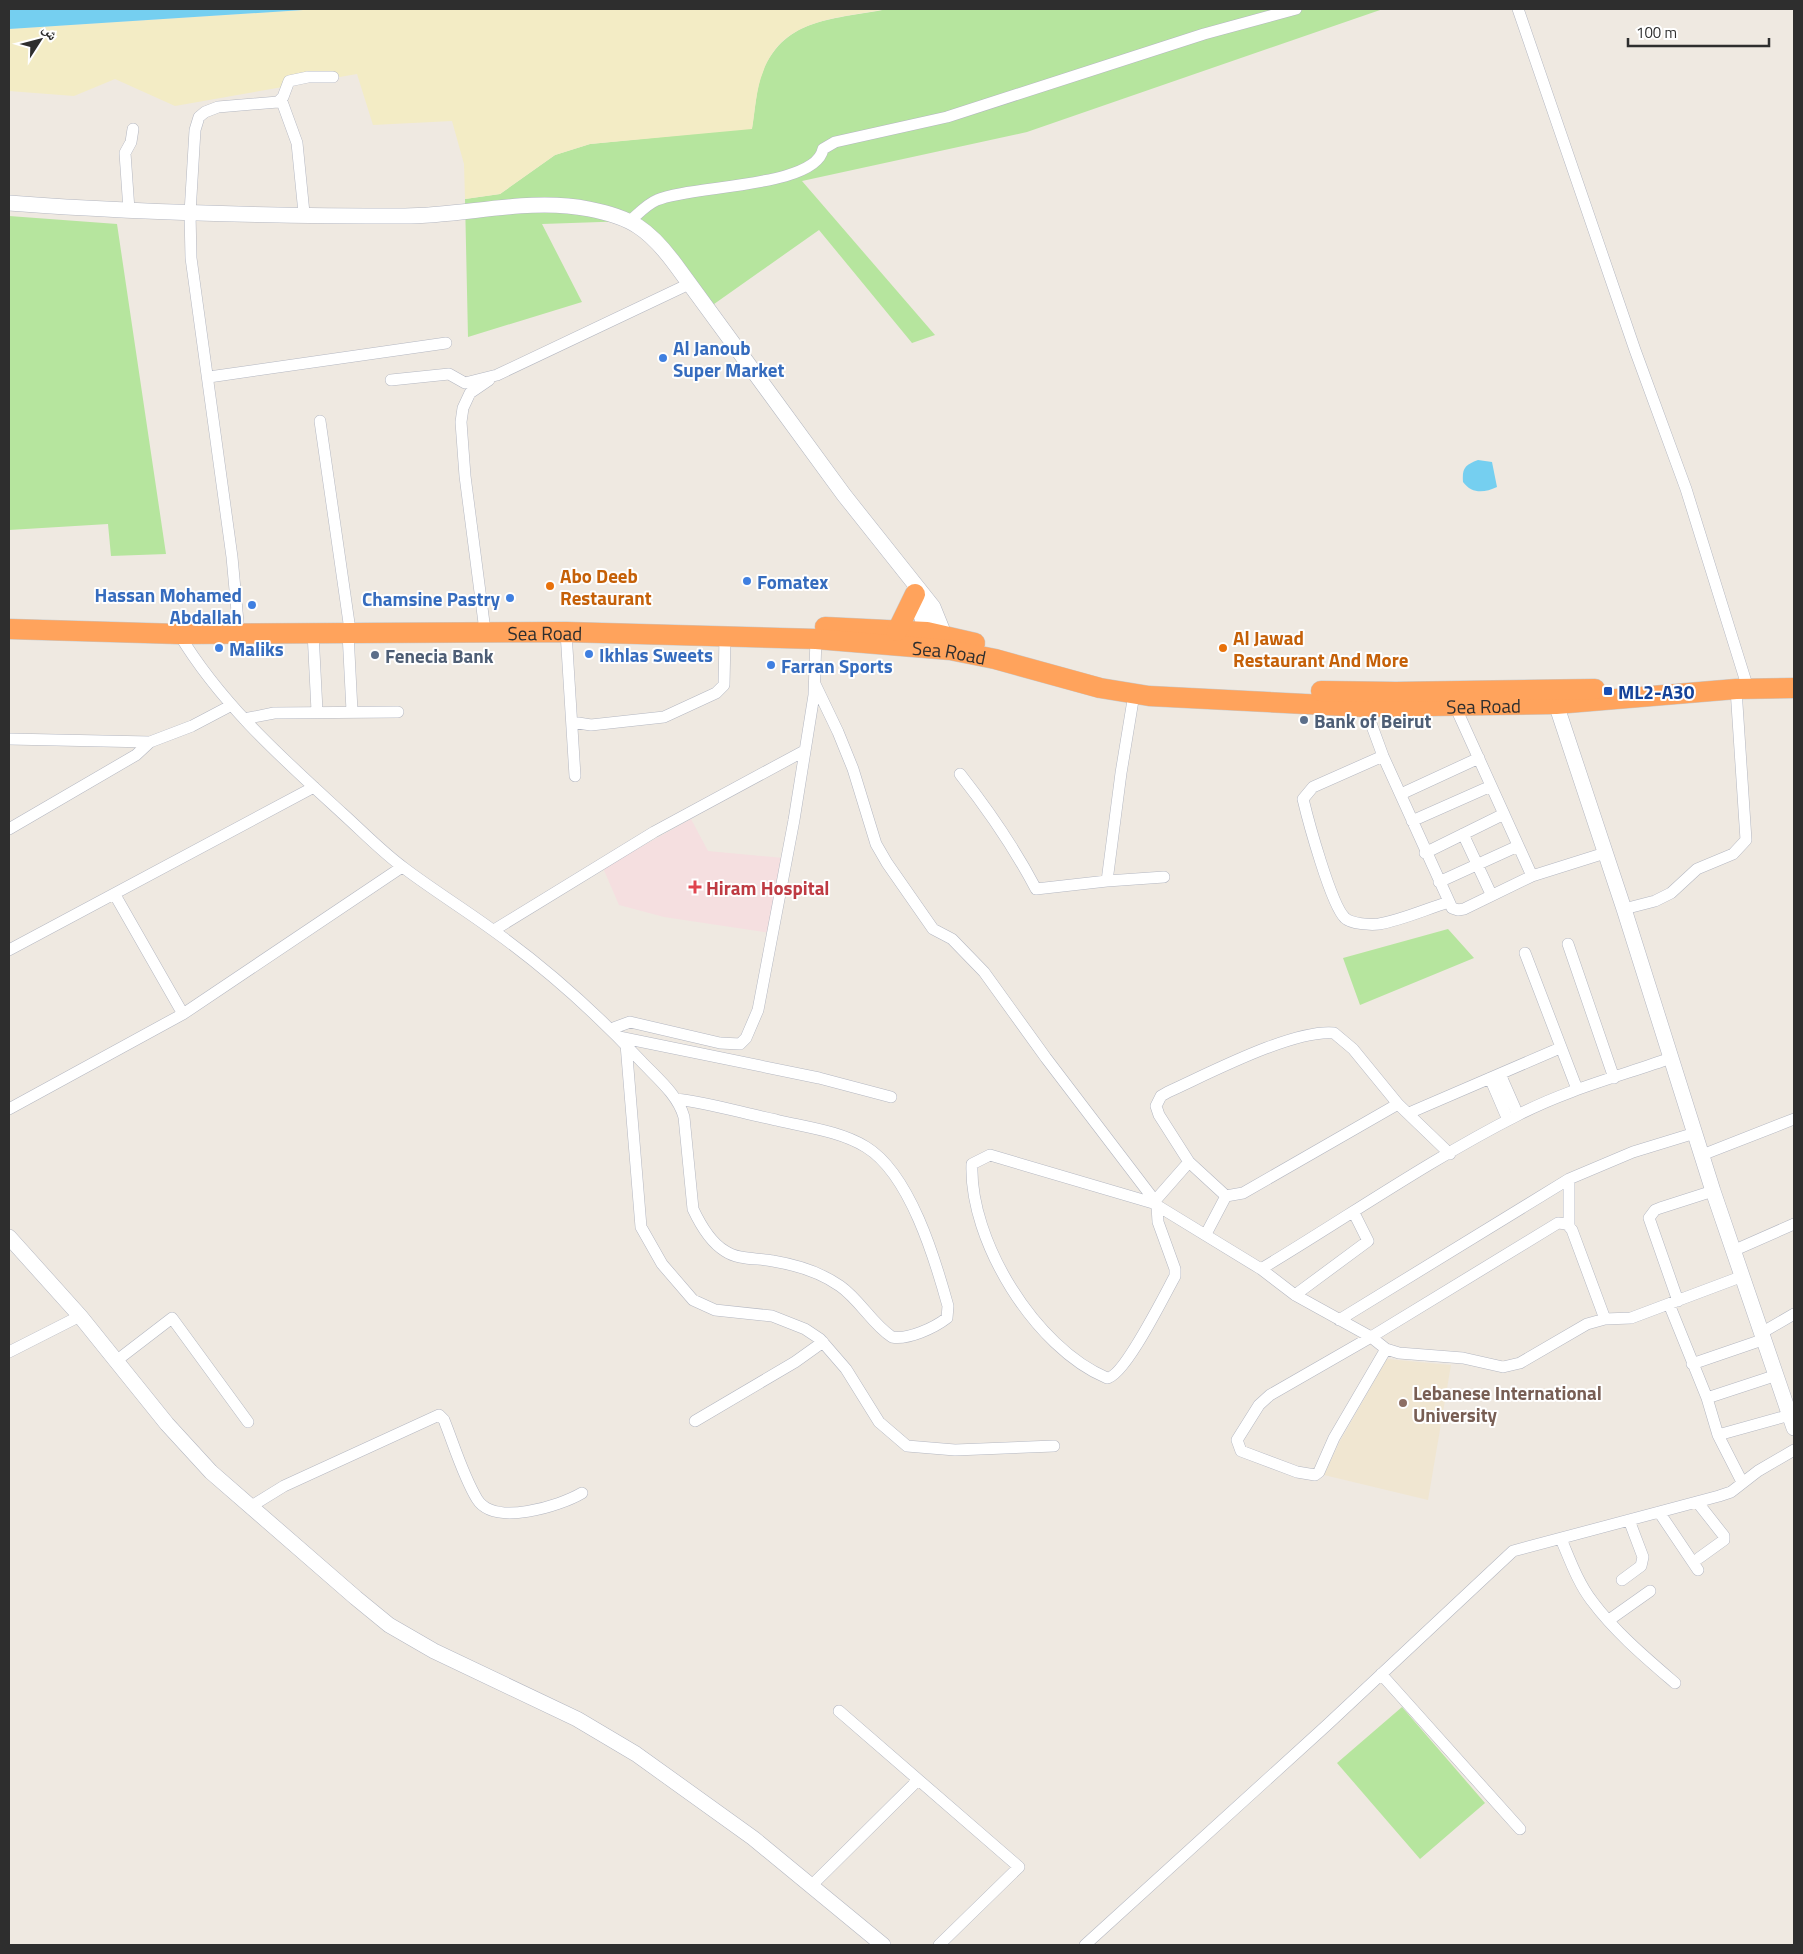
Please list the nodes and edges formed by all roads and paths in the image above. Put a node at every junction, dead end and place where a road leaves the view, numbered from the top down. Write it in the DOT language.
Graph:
graph roads {
  1 [pos="1296,9"];
  2 [pos="1518,9"];
  3 [pos="332,77"];
  4 [pos="281,100"];
  5 [pos="133,129"];
  6 [pos="9,203"];
  7 [pos="129,210"];
  8 [pos="190,213"];
  9 [pos="304,214"];
  10 [pos="630,221"];
  11 [pos="689,284"];
  12 [pos="446,343"];
  13 [pos="497,375"];
  14 [pos="209,377"];
  15 [pos="391,380"];
  16 [pos="320,421"];
  17 [pos="915,590"];
  18 [pos="9,618"];
  19 [pos="484,623"];
  20 [pos="239,627"];
  21 [pos="349,628"];
  22 [pos="9,629"];
  23 [pos="897,631"];
  24 [pos="313,632"];
  25 [pos="566,632"];
  26 [pos="179,634"];
  27 [pos="725,637"];
  28 [pos="816,639"];
  29 [pos="938,641"];
  30 [pos="1794,680"];
  31 [pos="815,684"];
  32 [pos="1741,686"];
  33 [pos="1794,688"];
  34 [pos="1134,694"];
  35 [pos="1556,696"];
  36 [pos="230,706"];
  37 [pos="1455,706"];
  38 [pos="1365,707"];
  39 [pos="317,711"];
  40 [pos="352,711"];
  41 [pos="398,712"];
  42 [pos="244,719"];
  43 [pos="572,722"];
  44 [pos="9,739"];
  45 [pos="150,742"];
  46 [pos="804,751"];
  47 [pos="1383,756"];
  48 [pos="1479,758"];
  49 [pos="960,774"];
  50 [pos="575,776"];
  51 [pos="1491,786"];
  52 [pos="314,787"];
  53 [pos="1401,794"];
  54 [pos="1504,814"];
  55 [pos="1412,820"];
  56 [pos="9,829"];
  57 [pos="1463,834"];
  58 [pos="1518,846"];
  59 [pos="1426,852"];
  60 [pos="1605,853"];
  61 [pos="1477,864"];
  62 [pos="402,867"];
  63 [pos="1532,876"];
  64 [pos="1164,877"];
  65 [pos="1107,880"];
  66 [pos="1439,882"];
  67 [pos="1491,894"];
  68 [pos="115,895"];
  69 [pos="1448,902"];
  70 [pos="1624,909"];
  71 [pos="494,930"];
  72 [pos="1568,944"];
  73 [pos="9,950"];
  74 [pos="1525,953"];
  75 [pos="183,1014"];
  76 [pos="618,1037"];
  77 [pos="1560,1048"];
  78 [pos="1671,1058"];
  79 [pos="1495,1076"];
  80 [pos="1614,1078"];
  81 [pos="1577,1089"];
  82 [pos="891,1097"];
  83 [pos="676,1099"];
  84 [pos="1398,1104"];
  85 [pos="9,1109"];
  86 [pos="1409,1114"];
  87 [pos="1513,1118"];
  88 [pos="1794,1119"];
  89 [pos="1695,1133"];
  90 [pos="1450,1154"];
  91 [pos="1702,1155"];
  92 [pos="1189,1162"];
  93 [pos="1569,1179"];
  94 [pos="1713,1191"];
  95 [pos="1226,1196"];
  96 [pos="1155,1203"];
  97 [pos="1354,1213"];
  98 [pos="1794,1224"];
  99 [pos="1569,1226"];
  100 [pos="1206,1234"];
  101 [pos="9,1237"];
  102 [pos="1735,1250"];
  103 [pos="1261,1270"];
  104 [pos="1743,1276"];
  105 [pos="1295,1296"];
  106 [pos="1674,1303"];
  107 [pos="1794,1314"];
  108 [pos="80,1316"];
  109 [pos="1605,1319"];
  110 [pos="1339,1320"];
  111 [pos="1764,1336"];
  112 [pos="1371,1338"];
  113 [pos="823,1342"];
  114 [pos="1386,1349"];
  115 [pos="9,1352"];
  116 [pos="116,1361"];
  117 [pos="1692,1364"];
  118 [pos="1777,1375"];
  119 [pos="1707,1398"];
  120 [pos="695,1421"];
  121 [pos="248,1422"];
  122 [pos="1792,1422"];
  123 [pos="1718,1434"];
  124 [pos="1054,1446"];
  125 [pos="1794,1450"];
  126 [pos="1742,1482"];
  127 [pos="582,1493"];
  128 [pos="1698,1503"];
  129 [pos="250,1507"];
  130 [pos="1659,1512"];
  131 [pos="1629,1520"];
  132 [pos="1561,1539"];
  133 [pos="1699,1558"];
  134 [pos="1698,1570"];
  135 [pos="1622,1580"];
  136 [pos="1650,1591"];
  137 [pos="1609,1620"];
  138 [pos="1381,1674"];
  139 [pos="1675,1683"];
  140 [pos="839,1711"];
  141 [pos="918,1780"];
  142 [pos="1520,1829"];
  143 [pos="812,1885"];
  144 [pos="883,1945"];
  145 [pos="939,1945"];
  146 [pos="1085,1945"];
  1 -- 10 [label="street"];
  2 -- 32 [label="street"];
  3 -- 4 [label="street"];
  4 -- 8 [label="street"];
  4 -- 9 [label="street"];
  5 -- 7 [label="street"];
  6 -- 7 [label="main road"];
  7 -- 8 [label="main road"];
  8 -- 9 [label="main road"];
  8 -- 14 [label="street"];
  9 -- 10 [label="main road"];
  10 -- 11 [label="main road"];
  11 -- 13 [label="street"];
  11 -- 17 [label="main road"];
  12 -- 14 [label="street"];
  13 -- 15 [label="street"];
  13 -- 19 [label="street"];
  14 -- 20 [label="street"];
  16 -- 21 [label="street"];
  17 -- 23 [label="highway"];
  17 -- 29 [label="main road"];
  18 -- 20 [label="highway, Sea Road"];
  19 -- 21 [label="highway, Sea Road"];
  19 -- 23 [label="highway, Sea Road"];
  20 -- 21 [label="highway, Sea Road"];
  20 -- 24 [label="highway, Sea Road"];
  20 -- 26 [label="highway, Sea Road"];
  21 -- 24 [label="highway, Sea Road"];
  21 -- 25 [label="highway, Sea Road"];
  21 -- 40 [label="street"];
  22 -- 26 [label="highway, Sea Road"];
  23 -- 29 [label="highway, Sea Road"];
  24 -- 39 [label="street"];
  25 -- 27 [label="highway, Sea Road"];
  25 -- 43 [label="street"];
  26 -- 36 [label="street"];
  27 -- 28 [label="highway, Sea Road"];
  27 -- 43 [label="street"];
  28 -- 29 [label="highway, Sea Road"];
  28 -- 31 [label="street"];
  29 -- 34 [label="highway, Sea Road"];
  29 -- 35 [label="highway, Sea Road"];
  30 -- 32 [label="highway, Sea Road"];
  31 -- 46 [label="street"];
  31 -- 96 [label="street"];
  32 -- 33 [label="highway, Sea Road"];
  32 -- 35 [label="highway, Sea Road"];
  32 -- 70 [label="street"];
  34 -- 38 [label="highway, Sea Road"];
  34 -- 65 [label="street"];
  35 -- 37 [label="highway, Sea Road"];
  35 -- 60 [label="main road"];
  36 -- 42 [label="street"];
  36 -- 45 [label="street"];
  37 -- 38 [label="highway, Sea Road"];
  37 -- 48 [label="street"];
  38 -- 47 [label="street"];
  39 -- 40 [label="street"];
  39 -- 42 [label="street"];
  40 -- 41 [label="street"];
  42 -- 52 [label="street"];
  43 -- 50 [label="street"];
  44 -- 45 [label="street"];
  45 -- 56 [label="street"];
  46 -- 71 [label="street"];
  46 -- 76 [label="street"];
  47 -- 53 [label="street"];
  47 -- 69 [label="street"];
  48 -- 51 [label="street"];
  48 -- 53 [label="street"];
  49 -- 65 [label="street"];
  51 -- 54 [label="street"];
  51 -- 55 [label="street"];
  52 -- 62 [label="street"];
  52 -- 68 [label="street"];
  53 -- 55 [label="street"];
  54 -- 57 [label="street"];
  54 -- 58 [label="street"];
  55 -- 59 [label="street"];
  57 -- 59 [label="street"];
  57 -- 61 [label="street"];
  58 -- 61 [label="street"];
  58 -- 63 [label="street"];
  59 -- 66 [label="street"];
  60 -- 63 [label="street"];
  60 -- 70 [label="main road"];
  61 -- 66 [label="street"];
  61 -- 67 [label="street"];
  62 -- 71 [label="street"];
  62 -- 75 [label="street"];
  63 -- 67 [label="street"];
  64 -- 65 [label="street"];
  66 -- 69 [label="street"];
  67 -- 69 [label="street"];
  68 -- 73 [label="street"];
  68 -- 75 [label="street"];
  70 -- 78 [label="main road"];
  71 -- 76 [label="street"];
  72 -- 80 [label="street"];
  74 -- 77 [label="street"];
  75 -- 85 [label="street"];
  76 -- 82 [label="street"];
  76 -- 83 [label="street"];
  76 -- 113 [label="street"];
  77 -- 79 [label="street"];
  77 -- 81 [label="street"];
  78 -- 80 [label="street"];
  78 -- 89 [label="main road"];
  79 -- 86 [label="street"];
  79 -- 87 [label="street"];
  80 -- 81 [label="street"];
  81 -- 87 [label="street"];
  83 -- 83 [label="street"];
  84 -- 86 [label="street"];
  84 -- 92 [label="street"];
  84 -- 95 [label="street"];
  86 -- 90 [label="street"];
  87 -- 90 [label="street"];
  88 -- 91 [label="street"];
  89 -- 91 [label="main road"];
  89 -- 93 [label="street"];
  90 -- 97 [label="street"];
  91 -- 94 [label="main road"];
  92 -- 95 [label="street"];
  92 -- 96 [label="street"];
  93 -- 99 [label="street"];
  93 -- 110 [label="street"];
  94 -- 102 [label="main road"];
  94 -- 106 [label="street"];
  95 -- 100 [label="street"];
  96 -- 96 [label="street"];
  96 -- 100 [label="street"];
  97 -- 103 [label="street"];
  97 -- 105 [label="street"];
  98 -- 102 [label="street"];
  99 -- 109 [label="street"];
  99 -- 112 [label="street"];
  100 -- 103 [label="street"];
  101 -- 108 [label="main road"];
  102 -- 104 [label="main road"];
  103 -- 105 [label="street"];
  104 -- 106 [label="street"];
  104 -- 111 [label="main road"];
  105 -- 110 [label="street"];
  106 -- 109 [label="street"];
  106 -- 117 [label="street"];
  107 -- 111 [label="street"];
  108 -- 115 [label="street"];
  108 -- 116 [label="main road"];
  109 -- 114 [label="street"];
  110 -- 112 [label="street"];
  111 -- 117 [label="street"];
  111 -- 118 [label="main road"];
  112 -- 114 [label="street"];
  112 -- 114 [label="street"];
  113 -- 120 [label="street"];
  113 -- 124 [label="street"];
  116 -- 121 [label="street"];
  116 -- 129 [label="main road"];
  117 -- 119 [label="street"];
  118 -- 119 [label="street"];
  118 -- 122 [label="main road"];
  119 -- 123 [label="street"];
  122 -- 123 [label="street"];
  123 -- 126 [label="street"];
  125 -- 126 [label="street"];
  126 -- 128 [label="street"];
  127 -- 129 [label="street"];
  128 -- 130 [label="street"];
  128 -- 133 [label="street"];
  129 -- 143 [label="main road"];
  130 -- 131 [label="street"];
  130 -- 134 [label="street"];
  131 -- 132 [label="street"];
  131 -- 135 [label="street"];
  132 -- 137 [label="street"];
  132 -- 138 [label="street"];
  136 -- 137 [label="street"];
  137 -- 139 [label="street"];
  138 -- 142 [label="street"];
  138 -- 146 [label="street"];
  140 -- 141 [label="street"];
  141 -- 143 [label="street"];
  141 -- 145 [label="street"];
  143 -- 144 [label="main road"];
}
